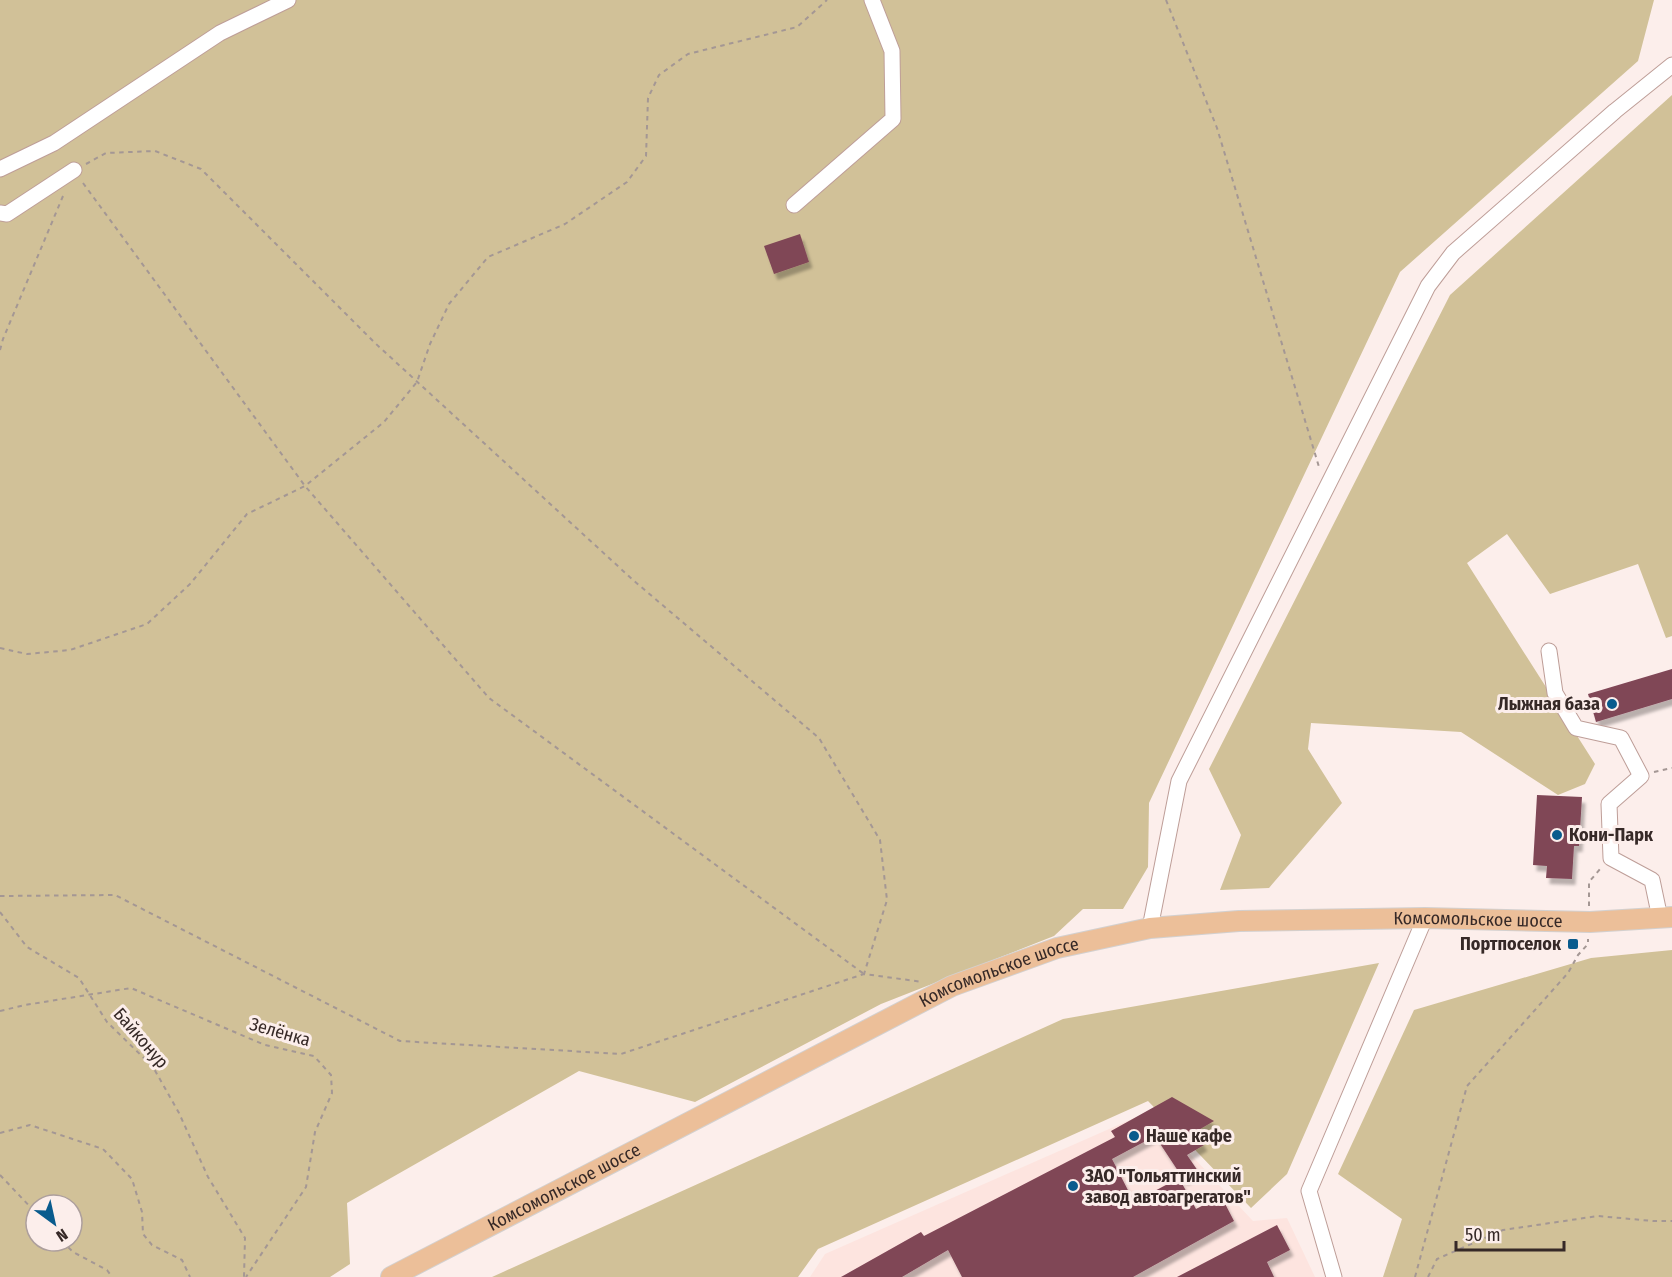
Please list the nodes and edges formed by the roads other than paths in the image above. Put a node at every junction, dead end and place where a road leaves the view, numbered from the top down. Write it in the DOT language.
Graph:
graph roads {
  1 [pos="288,0"];
  2 [pos="872,0"];
  3 [pos="1672,65"];
  4 [pos="0,170"];
  5 [pos="74,170"];
  6 [pos="794,205"];
  7 [pos="0,213"];
  8 [pos="1549,651"];
  9 [pos="1666,917"];
  10 [pos="1425,918"];
  11 [pos="1150,928"];
  12 [pos="391,1277"];
  13 [pos="1334,1277"];
  1 -- 4 [label="street"];
  2 -- 6 [label="street"];
  3 -- 11 [label="street"];
  5 -- 7 [label="street"];
  8 -- 9 [label="street"];
  9 -- 10 [label="main road, Комсомольское шоссе"];
  10 -- 11 [label="main road, Комсомольское шоссе"];
  10 -- 13 [label="street"];
  11 -- 12 [label="main road, Комсомольское шоссе"];
}
